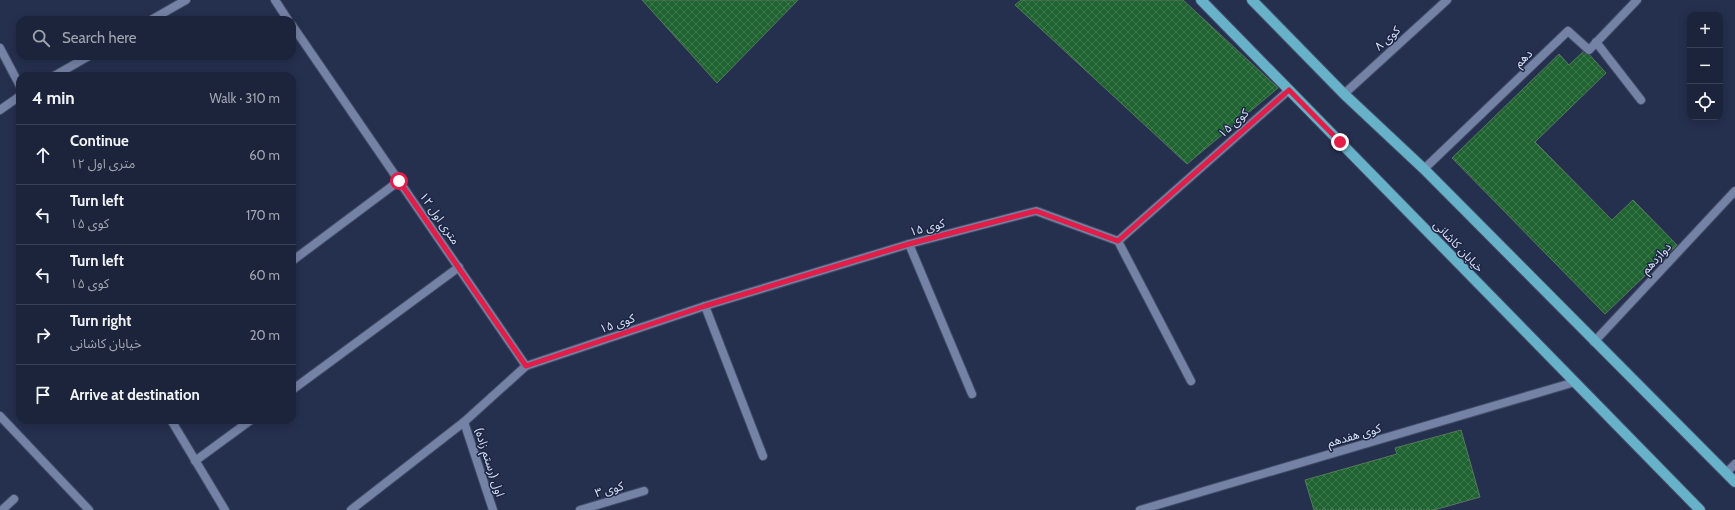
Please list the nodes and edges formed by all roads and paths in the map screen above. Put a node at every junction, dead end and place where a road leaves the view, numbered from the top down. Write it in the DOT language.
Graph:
graph roads {
  1 [pos="186,0"];
  2 [pos="275,0"];
  3 [pos="1201,0"];
  4 [pos="1252,0"];
  5 [pos="1447,0"];
  6 [pos="1637,0"];
  7 [pos="158,16"];
  8 [pos="285,16"];
  9 [pos="296,31"];
  10 [pos="1596,42"];
  11 [pos="0,48"];
  12 [pos="82,60"];
  13 [pos="61,72"];
  14 [pos="16,78"];
  15 [pos="1289,90"];
  16 [pos="1344,94"];
  17 [pos="16,99"];
  18 [pos="1641,100"];
  19 [pos="0,110"];
  20 [pos="1424,169"];
  21 [pos="399,181"];
  22 [pos="1735,191"];
  23 [pos="1118,241"];
  24 [pos="909,244"];
  25 [pos="296,258"];
  26 [pos="459,267"];
  27 [pos="705,306"];
  28 [pos="1594,342"];
  29 [pos="526,366"];
  30 [pos="1190,381"];
  31 [pos="1575,382"];
  32 [pos="296,387"];
  33 [pos="972,394"];
  34 [pos="0,416"];
  35 [pos="464,422"];
  36 [pos="173,424"];
  37 [pos="246,424"];
  38 [pos="763,456"];
  39 [pos="195,461"];
  40 [pos="1735,464"];
  41 [pos="1726,473"];
  42 [pos="1735,482"];
  43 [pos="644,491"];
  44 [pos="14,499"];
  45 [pos="2,510"];
  46 [pos="89,510"];
  47 [pos="225,510"];
  48 [pos="351,510"];
  49 [pos="493,510"];
  50 [pos="580,510"];
  51 [pos="1140,510"];
  52 [pos="1700,510"];
  1 -- 7 [label="street"];
  2 -- 8 [label="street"];
  3 -- 15 [label="main road, خیابان کاشانی"];
  4 -- 16 [label="main road"];
  5 -- 16 [label="street, کوی ۸"];
  6 -- 10 [label="street"];
  9 -- 21 [label="street, ۱۲ متری اول"];
  10 -- 18 [label="street"];
  10 -- 20 [label="street, دهم"];
  11 -- 14 [label="street"];
  12 -- 13 [label="street"];
  15 -- 23 [label="street, کوی ۱۵"];
  15 -- 31 [label="main road, خیابان کاشانی"];
  16 -- 20 [label="main road"];
  17 -- 19 [label="street"];
  20 -- 28 [label="main road"];
  21 -- 25 [label="street"];
  21 -- 26 [label="street, ۱۲ متری اول"];
  22 -- 28 [label="street, دوازدهم"];
  23 -- 24 [label="street, کوی ۱۵"];
  23 -- 30 [label="street"];
  24 -- 27 [label="street, کوی ۱۵"];
  24 -- 33 [label="street"];
  26 -- 29 [label="street, ۱۲ متری اول"];
  26 -- 32 [label="street"];
  27 -- 29 [label="street, کوی ۱۵"];
  27 -- 38 [label="street"];
  28 -- 41 [label="main road"];
  29 -- 35 [label="street"];
  31 -- 51 [label="street, کوی هفدهم"];
  31 -- 52 [label="main road, خیابان کاشانی"];
  34 -- 46 [label="street"];
  35 -- 48 [label="street"];
  35 -- 49 [label="street, اول (رستم زاده)"];
  36 -- 39 [label="street"];
  37 -- 39 [label="street"];
  39 -- 47 [label="street"];
  40 -- 41 [label="street"];
  41 -- 42 [label="main road"];
  43 -- 50 [label="street, کوی ۳"];
  44 -- 45 [label="street"];
}
